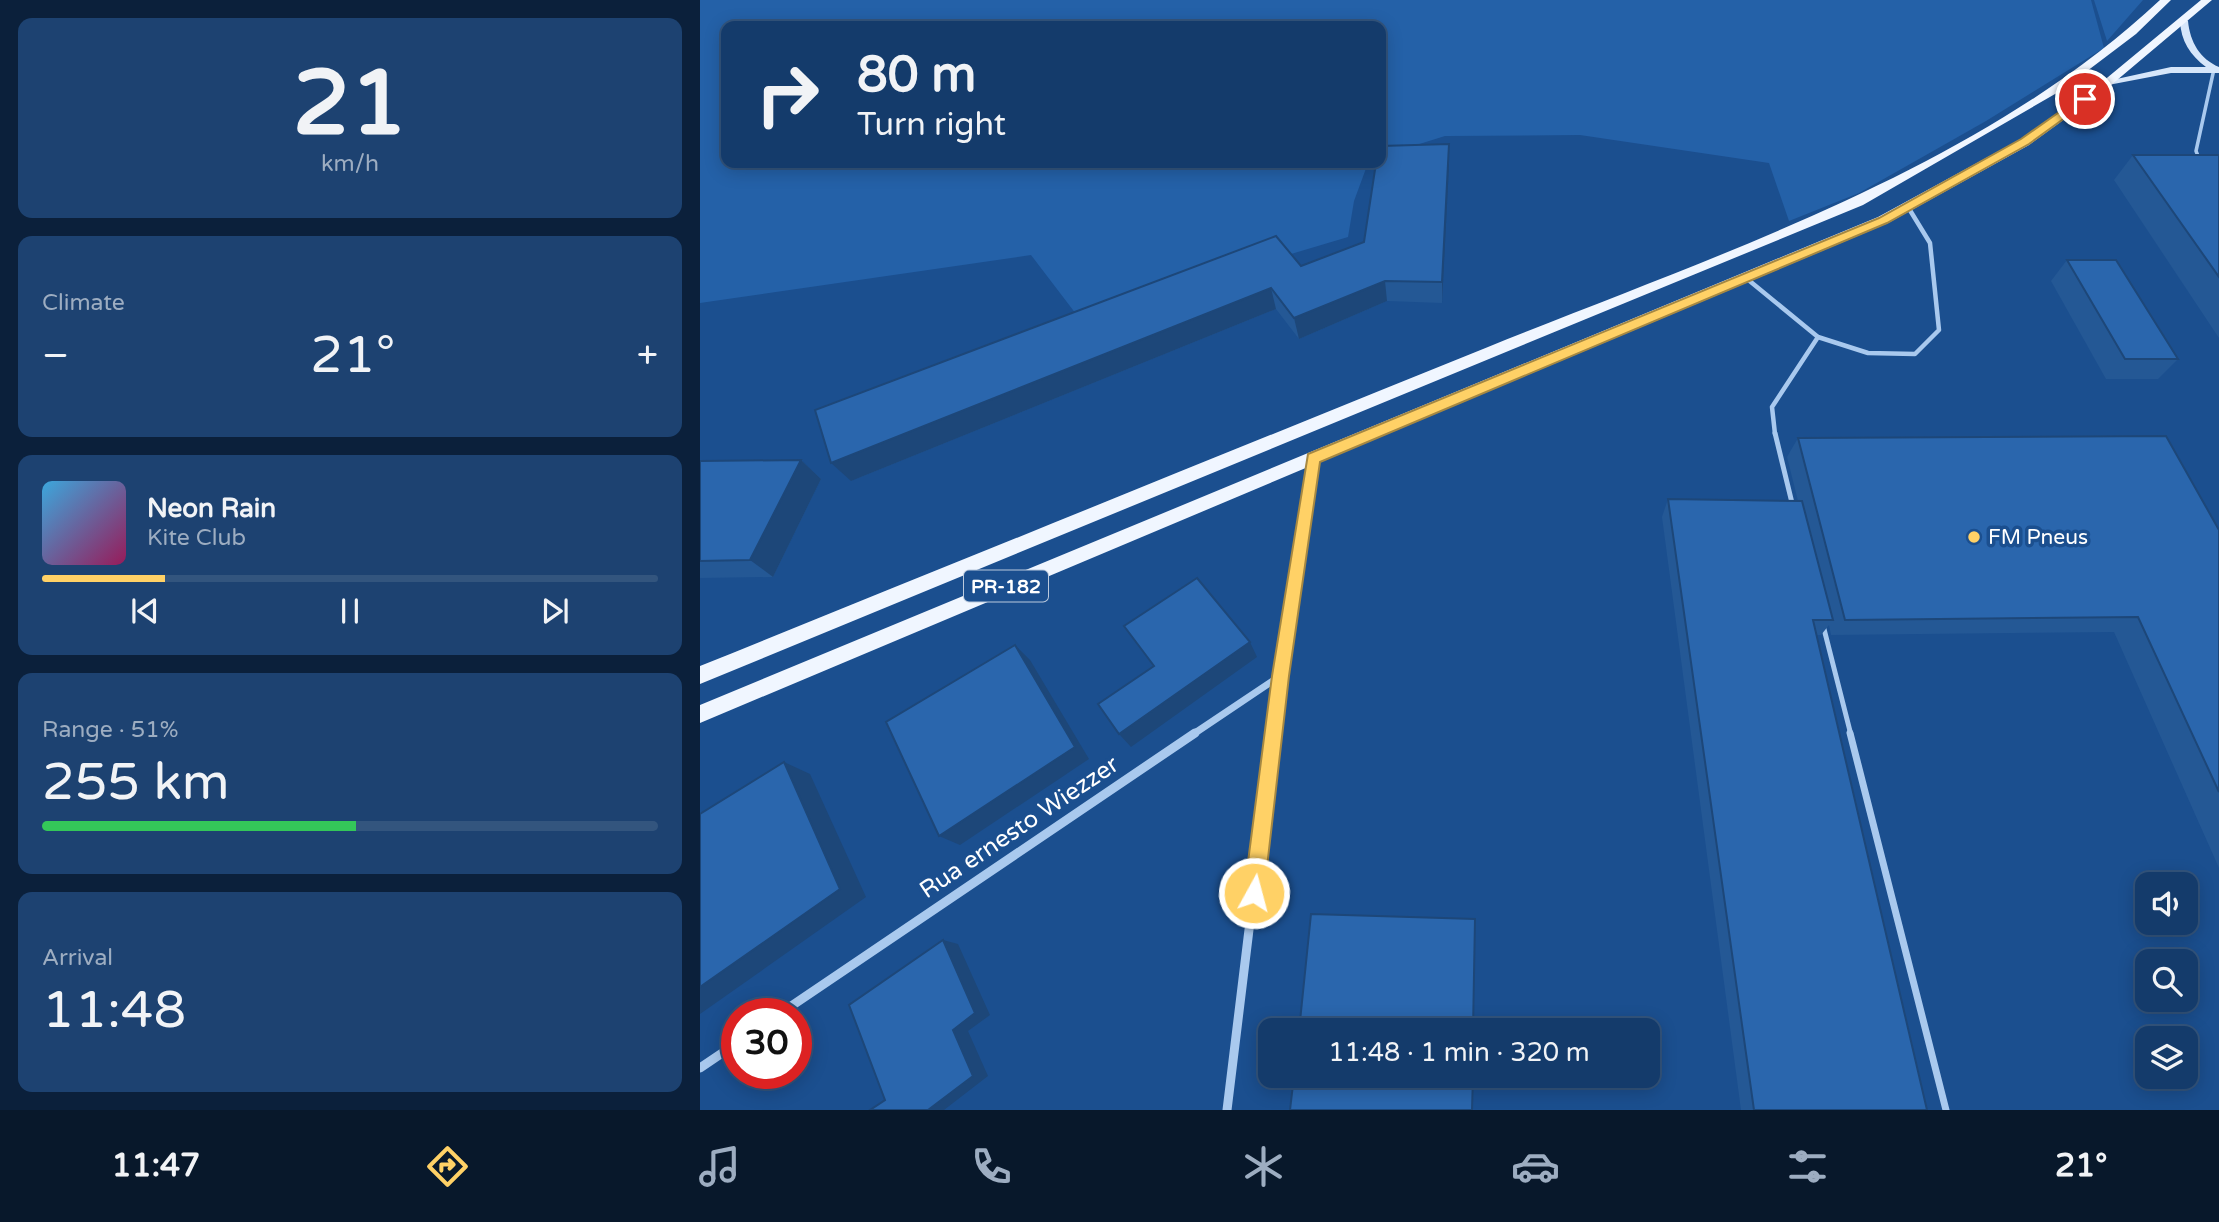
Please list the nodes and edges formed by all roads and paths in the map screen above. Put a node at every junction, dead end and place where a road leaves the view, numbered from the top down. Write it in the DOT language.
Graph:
graph roads {
  1 [pos="2165,0"];
  2 [pos="2207,0"];
  3 [pos="2185,21"];
  4 [pos="2216,69"];
  5 [pos="2106,84"];
  6 [pos="2200,162"];
  7 [pos="1908,206"];
  8 [pos="1746,278"];
  9 [pos="1818,337"];
  10 [pos="1313,458"];
  11 [pos="1795,516"];
  12 [pos="1819,611"];
  13 [pos="700,675"];
  14 [pos="1280,676"];
  15 [pos="700,714"];
  16 [pos="802,998"];
  17 [pos="721,1054"];
  18 [pos="700,1068"];
  19 [pos="1227,1110"];
  20 [pos="1946,1110"];
  1 -- 13 [label="main road, PR-182"];
  2 -- 3 [label="main road, PR-182"];
  3 -- 4 [label="main road"];
  3 -- 5 [label="main road, PR-182"];
  4 -- 5 [label="main road"];
  4 -- 6 [label="lane"];
  5 -- 7 [label="main road, PR-182"];
  7 -- 8 [label="main road, PR-182"];
  7 -- 9 [label="lane"];
  8 -- 9 [label="lane"];
  8 -- 10 [label="main road, PR-182"];
  9 -- 11 [label="lane"];
  10 -- 14 [label="street"];
  10 -- 15 [label="main road, PR-182"];
  12 -- 20 [label="lane"];
  14 -- 16 [label="street, Rua ernesto Wiezzer"];
  14 -- 19 [label="street"];
  17 -- 18 [label="street"];
}
